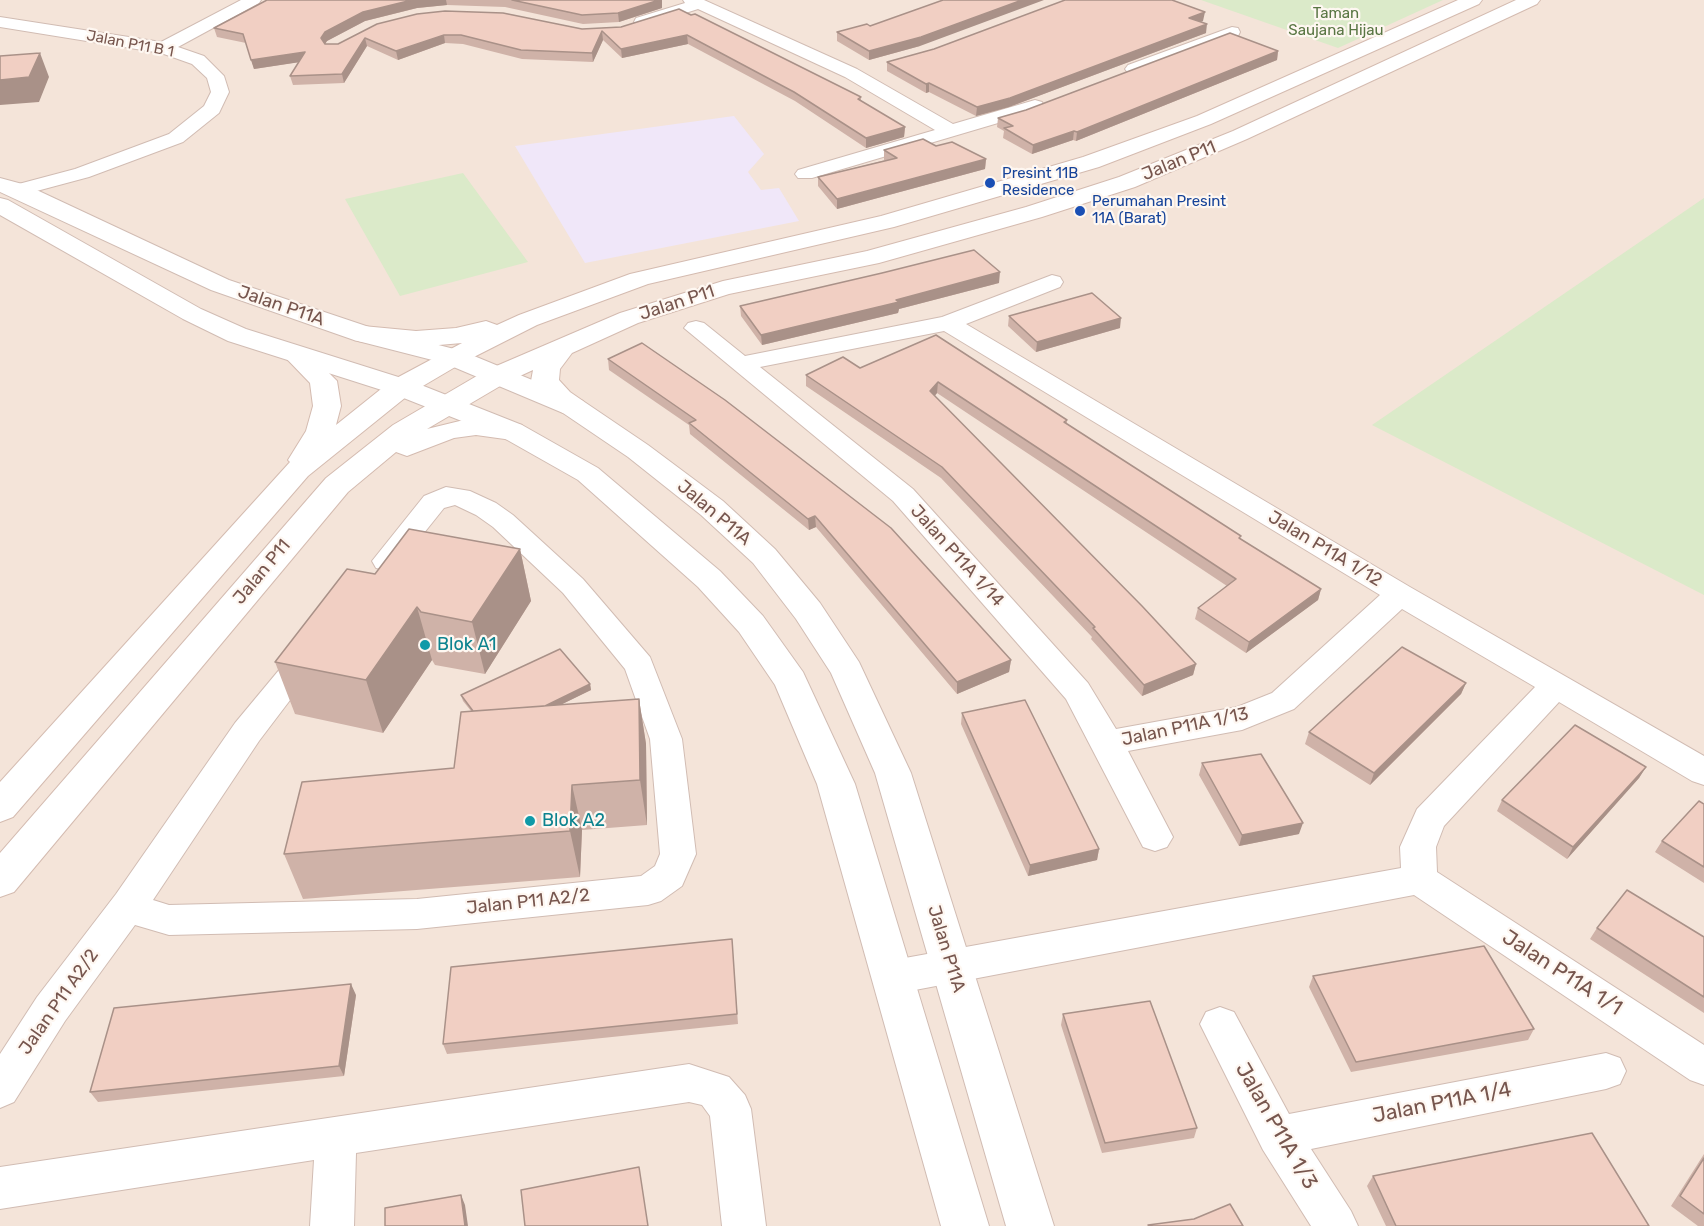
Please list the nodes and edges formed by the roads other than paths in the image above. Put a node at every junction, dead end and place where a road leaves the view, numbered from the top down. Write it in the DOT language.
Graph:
graph roads {
  1 [pos="253,0"];
  2 [pos="1473,0"];
  3 [pos="1531,0"];
  4 [pos="694,2"];
  5 [pos="0,22"];
  6 [pos="621,29"];
  7 [pos="1232,32"];
  8 [pos="164,48"];
  9 [pos="873,67"];
  10 [pos="851,73"];
  11 [pos="1114,77"];
  12 [pos="1050,101"];
  13 [pos="951,131"];
  14 [pos="82,173"];
  15 [pos="805,174"];
  16 [pos="6,193"];
  17 [pos="45,204"];
  18 [pos="1052,282"];
  19 [pos="528,320"];
  20 [pos="948,323"];
  21 [pos="696,328"];
  22 [pos="363,334"];
  23 [pos="563,347"];
  24 [pos="296,355"];
  25 [pos="453,357"];
  26 [pos="740,364"];
  27 [pos="497,376"];
  28 [pos="401,387"];
  29 [pos="448,404"];
  30 [pos="573,407"];
  31 [pos="512,431"];
  32 [pos="298,470"];
  33 [pos="337,485"];
  34 [pos="367,584"];
  35 [pos="1400,594"];
  36 [pos="329,630"];
  37 [pos="1555,686"];
  38 [pos="1107,743"];
  39 [pos="1704,772"];
  40 [pos="0,807"];
  41 [pos="1155,837"];
  42 [pos="1419,879"];
  43 [pos="0,881"];
  44 [pos="129,905"];
  45 [pos="951,966"];
  46 [pos="894,977"];
  47 [pos="1220,1024"];
  48 [pos="1704,1067"];
  49 [pos="1606,1071"];
  50 [pos="0,1089"];
  51 [pos="1278,1136"];
  52 [pos="336,1137"];
  53 [pos="0,1188"];
  54 [pos="332,1226"];
  55 [pos="744,1226"];
  56 [pos="965,1226"];
  57 [pos="1030,1226"];
  58 [pos="1336,1226"];
  1 -- 8 [label="street"];
  2 -- 19 [label="main road, Jalan P11"];
  3 -- 23 [label="main road, Jalan P11"];
  4 -- 6 [label="street"];
  4 -- 10 [label="street"];
  5 -- 8 [label="street, Jalan P11 B 1"];
  7 -- 11 [label="street"];
  8 -- 14 [label="street, Jalan P11 B 1"];
  9 -- 10 [label="street"];
  10 -- 13 [label="street"];
  12 -- 13 [label="street"];
  13 -- 15 [label="street"];
  14 -- 16 [label="street, Jalan P11 B 1"];
  14 -- 17 [label="street, Jalan P11 B 1"];
  16 -- 17 [label="main road, Jalan P11A"];
  16 -- 24 [label="main road"];
  17 -- 22 [label="main road, Jalan P11A"];
  18 -- 20 [label="street"];
  19 -- 22 [label="main road"];
  19 -- 25 [label="main road, Jalan P11"];
  20 -- 26 [label="street"];
  20 -- 35 [label="street, Jalan P11A 1/12"];
  21 -- 26 [label="street, Jalan P11A 1/14"];
  22 -- 25 [label="main road, Jalan P11A"];
  23 -- 27 [label="main road, Jalan P11"];
  23 -- 30 [label="main road"];
  24 -- 28 [label="main road"];
  24 -- 32 [label="main road"];
  25 -- 27 [label="main road, Jalan P11A"];
  25 -- 28 [label="main road, Jalan P11"];
  26 -- 38 [label="street, Jalan P11A 1/14"];
  27 -- 29 [label="main road, Jalan P11"];
  27 -- 30 [label="main road, Jalan P11A"];
  28 -- 29 [label="main road"];
  28 -- 32 [label="main road, Jalan P11"];
  29 -- 31 [label="main road"];
  29 -- 33 [label="main road, Jalan P11"];
  30 -- 45 [label="main road, Jalan P11A"];
  31 -- 33 [label="main road"];
  31 -- 46 [label="main road"];
  32 -- 40 [label="main road, Jalan P11"];
  33 -- 43 [label="main road, Jalan P11"];
  34 -- 44 [label="street, Jalan P11 A2/2"];
  35 -- 37 [label="street, Jalan P11A 1/12"];
  35 -- 38 [label="street, Jalan P11A 1/13"];
  36 -- 44 [label="street"];
  37 -- 39 [label="street, Jalan P11A 1/12"];
  37 -- 42 [label="street"];
  38 -- 41 [label="street, Jalan P11A 1/14"];
  42 -- 45 [label="street"];
  42 -- 48 [label="street, Jalan P11A 1/1"];
  44 -- 50 [label="street, Jalan P11 A2/2"];
  45 -- 46 [label="street"];
  45 -- 57 [label="main road, Jalan P11A"];
  46 -- 56 [label="main road"];
  47 -- 51 [label="street, Jalan P11A 1/3"];
  49 -- 51 [label="street, Jalan P11A 1/4"];
  51 -- 58 [label="street, Jalan P11A 1/3"];
  52 -- 53 [label="street"];
  52 -- 54 [label="street"];
  52 -- 55 [label="street"];
}
